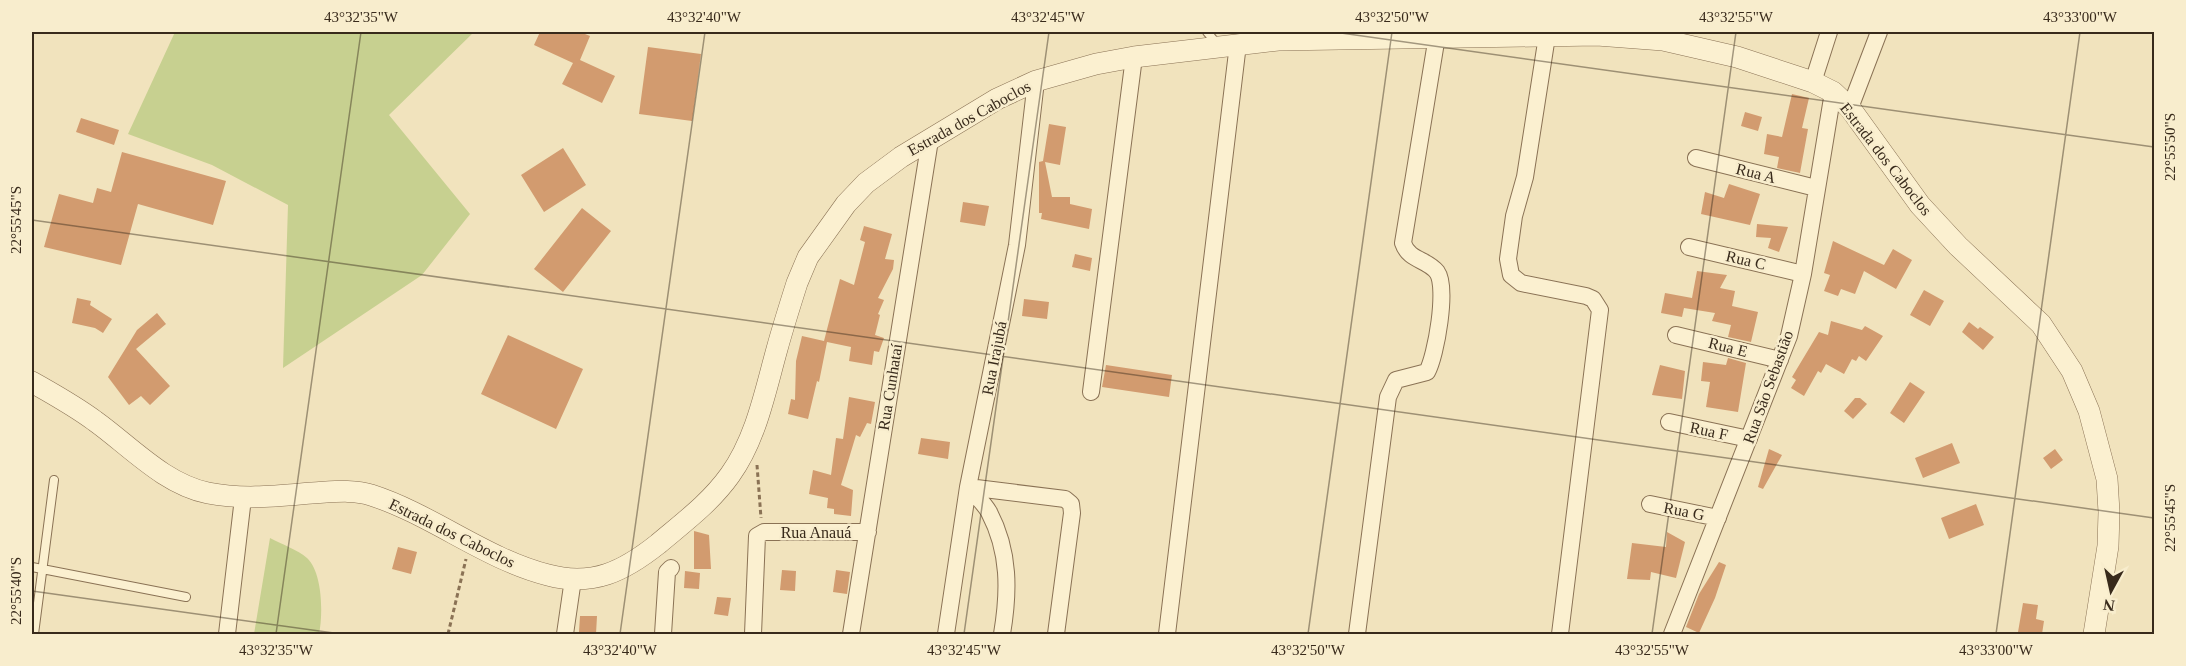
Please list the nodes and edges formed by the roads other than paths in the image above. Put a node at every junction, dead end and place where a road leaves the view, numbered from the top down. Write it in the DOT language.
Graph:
graph roads {
  1 [pos="1828,32"];
  2 [pos="1879,32"];
  3 [pos="1597,33"];
  4 [pos="1437,36"];
  5 [pos="1547,36"];
  6 [pos="1221,41"];
  7 [pos="1134,57"];
  8 [pos="1036,81"];
  9 [pos="1813,82"];
  10 [pos="1833,92"];
  11 [pos="1850,108"];
  12 [pos="930,140"];
  13 [pos="1696,158"];
  14 [pos="1816,188"];
  15 [pos="1689,247"];
  16 [pos="1803,274"];
  17 [pos="1676,334"];
  18 [pos="1780,360"];
  19 [pos="32,382"];
  20 [pos="1091,392"];
  21 [pos="1669,422"];
  22 [pos="1749,439"];
  23 [pos="54,480"];
  24 [pos="968,487"];
  25 [pos="243,498"];
  26 [pos="1650,504"];
  27 [pos="1718,518"];
  28 [pos="868,531"];
  29 [pos="32,567"];
  30 [pos="42,568"];
  31 [pos="671,568"];
  32 [pos="573,579"];
  33 [pos="186,597"];
  34 [pos="34,634"];
  35 [pos="227,634"];
  36 [pos="565,634"];
  37 [pos="663,634"];
  38 [pos="753,634"];
  39 [pos="851,634"];
  40 [pos="946,634"];
  41 [pos="1002,634"];
  42 [pos="1056,634"];
  43 [pos="1167,634"];
  44 [pos="1358,634"];
  45 [pos="1560,634"];
  46 [pos="1672,634"];
  47 [pos="2094,634"];
  1 -- 9 [label="street"];
  2 -- 11 [label="street"];
  3 -- 5 [label="street, Estrada dos Caboclos"];
  3 -- 9 [label="street, Estrada dos Caboclos"];
  4 -- 5 [label="street, Estrada dos Caboclos"];
  4 -- 6 [label="street, Estrada dos Caboclos"];
  4 -- 44 [label="street"];
  5 -- 45 [label="street"];
  6 -- 7 [label="street, Estrada dos Caboclos"];
  6 -- 43 [label="street"];
  7 -- 8 [label="street, Estrada dos Caboclos"];
  7 -- 20 [label="street"];
  8 -- 12 [label="street, Estrada dos Caboclos"];
  8 -- 24 [label="street, Rua Irajubá"];
  9 -- 10 [label="street, Estrada dos Caboclos"];
  10 -- 11 [label="street, Estrada dos Caboclos"];
  10 -- 14 [label="street, Rua São Sebastião"];
  11 -- 47 [label="street, Estrada dos Caboclos"];
  12 -- 28 [label="street, Rua Cunhataí"];
  12 -- 32 [label="street, Estrada dos Caboclos"];
  13 -- 14 [label="street, Rua A"];
  14 -- 16 [label="street, Rua São Sebastião"];
  15 -- 16 [label="street, Rua C"];
  16 -- 18 [label="street, Rua São Sebastião"];
  17 -- 18 [label="street, Rua E"];
  18 -- 22 [label="street, Rua São Sebastião"];
  19 -- 25 [label="street, Estrada dos Caboclos"];
  21 -- 22 [label="street, Rua F"];
  22 -- 27 [label="street, Rua São Sebastião"];
  23 -- 30 [label="lane"];
  24 -- 40 [label="street, Rua Irajubá"];
  24 -- 41 [label="street"];
  24 -- 42 [label="street"];
  25 -- 32 [label="street, Estrada dos Caboclos"];
  25 -- 35 [label="street"];
  26 -- 27 [label="street, Rua G"];
  27 -- 46 [label="street, Rua São Sebastião"];
  28 -- 38 [label="street, Rua Anauá"];
  28 -- 39 [label="street, Rua Cunhataí"];
  29 -- 30 [label="lane"];
  30 -- 33 [label="lane"];
  30 -- 34 [label="lane"];
  31 -- 37 [label="street"];
  32 -- 36 [label="street"];
}
